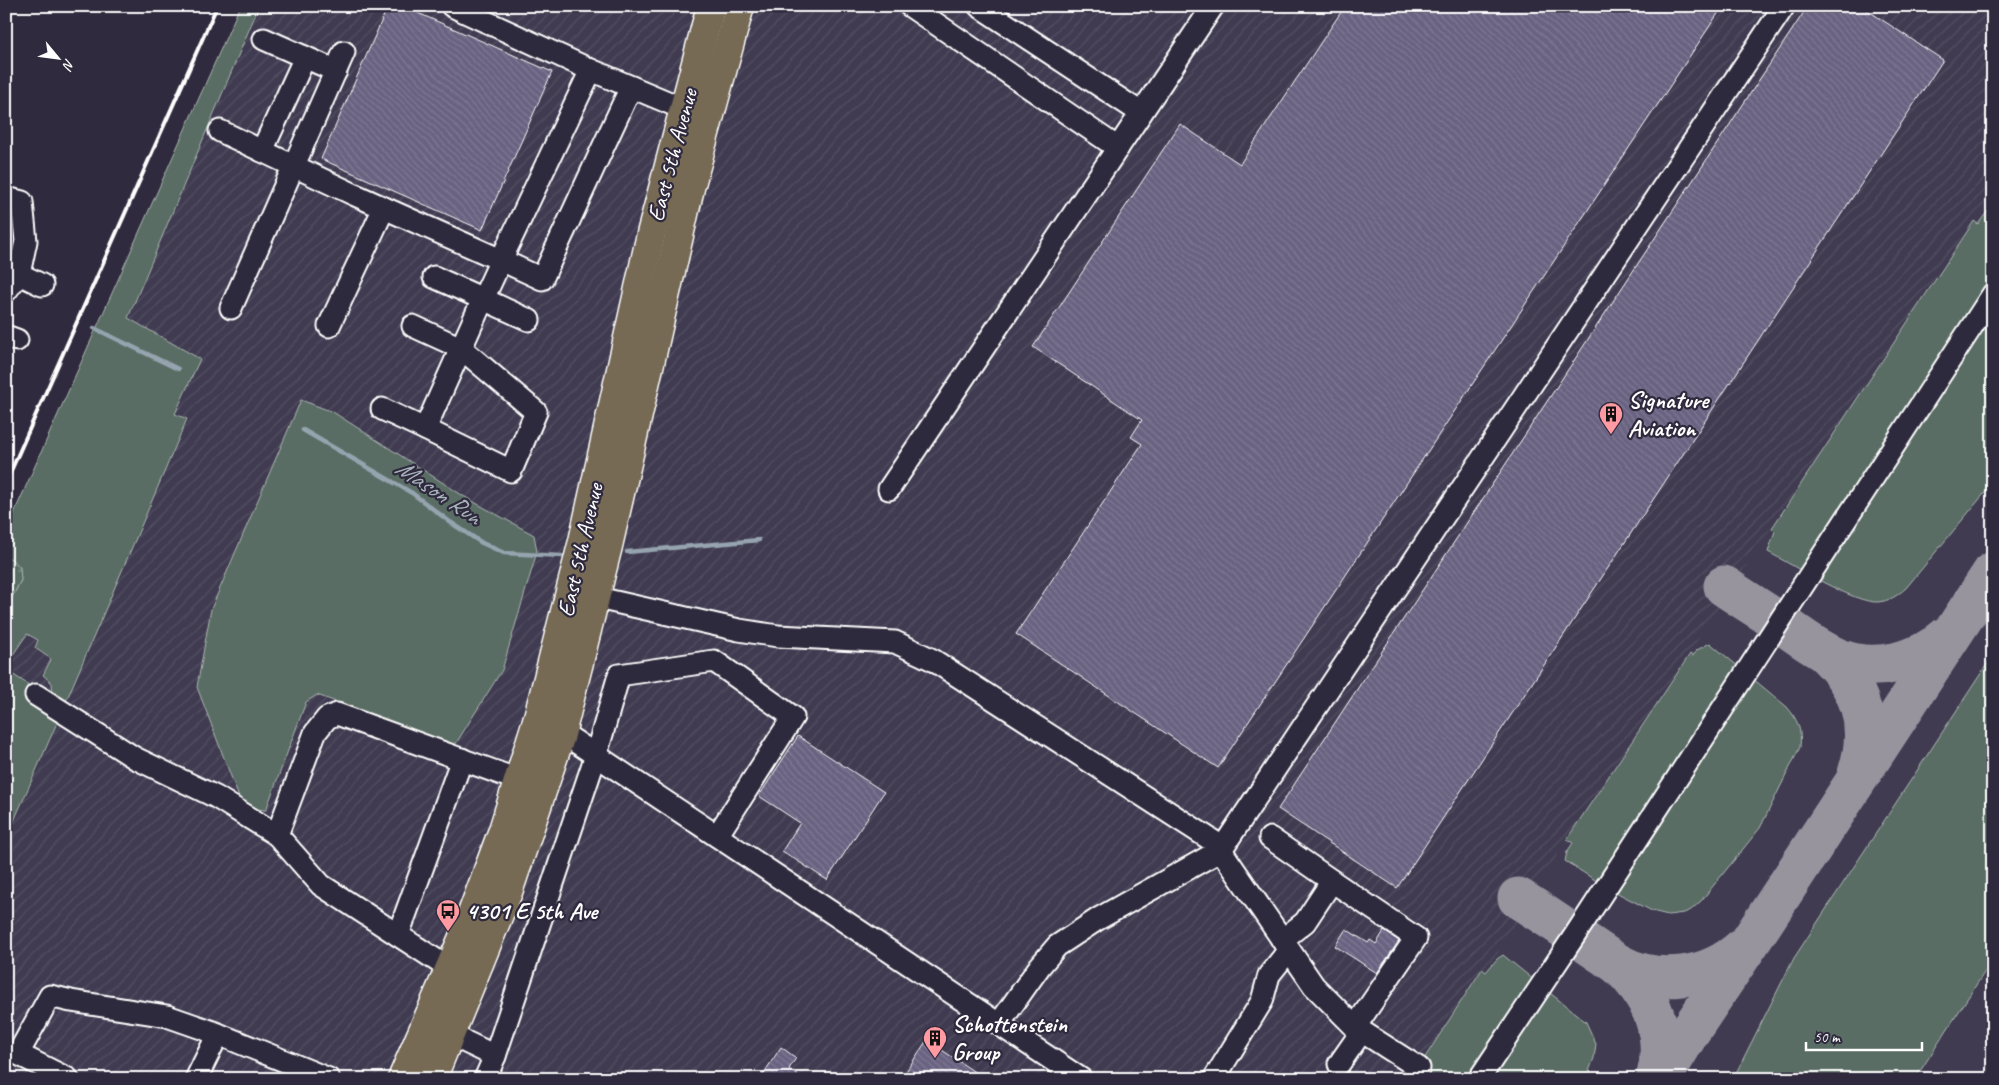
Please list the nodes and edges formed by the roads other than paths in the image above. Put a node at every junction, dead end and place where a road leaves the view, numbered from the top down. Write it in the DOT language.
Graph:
graph roads {
  1 [pos="452,6"];
  2 [pos="711,6"];
  3 [pos="740,6"];
  4 [pos="910,6"];
  5 [pos="979,6"];
  6 [pos="1213,6"];
  7 [pos="1784,6"];
  8 [pos="264,39"];
  9 [pos="305,57"];
  10 [pos="591,70"];
  11 [pos="631,87"];
  12 [pos="684,108"];
  13 [pos="1141,113"];
  14 [pos="220,131"];
  15 [pos="1118,148"];
  16 [pos="262,151"];
  17 [pos="294,166"];
  18 [pos="6,198"];
  19 [pos="384,208"];
  20 [pos="502,260"];
  21 [pos="20,274"];
  22 [pos="434,278"];
  23 [pos="42,285"];
  24 [pos="6,291"];
  25 [pos="1993,294"];
  26 [pos="483,299"];
  27 [pos="231,308"];
  28 [pos="529,320"];
  29 [pos="329,326"];
  30 [pos="413,326"];
  31 [pos="462,348"];
  32 [pos="382,410"];
  33 [pos="425,429"];
  34 [pos="889,488"];
  35 [pos="583,594"];
  36 [pos="36,696"];
  37 [pos="538,717"];
  38 [pos="561,732"];
  39 [pos="596,755"];
  40 [pos="462,759"];
  41 [pos="518,780"];
  42 [pos="277,834"];
  43 [pos="717,836"];
  44 [pos="1270,838"];
  45 [pos="1221,850"];
  46 [pos="1332,881"];
  47 [pos="398,935"];
  48 [pos="1286,945"];
  49 [pos="450,969"];
  50 [pos="999,1024"];
  51 [pos="1358,1029"];
  52 [pos="218,1034"];
  53 [pos="451,1035"];
  54 [pos="494,1056"];
  55 [pos="1339,1064"];
  56 [pos="1419,1068"];
  57 [pos="316,1076"];
  58 [pos="68,1079"];
  59 [pos="196,1079"];
  60 [pos="402,1079"];
  61 [pos="432,1079"];
  62 [pos="485,1079"];
  63 [pos="1081,1079"];
  64 [pos="1214,1079"];
  65 [pos="1479,1079"];
  1 -- 10 [label="street"];
  2 -- 12 [label="main road, East 5th Avenue"];
  3 -- 35 [label="main road, East 5th Avenue"];
  4 -- 15 [label="street"];
  5 -- 13 [label="street"];
  6 -- 13 [label="street"];
  7 -- 45 [label="street"];
  8 -- 9 [label="street"];
  9 -- 16 [label="street"];
  9 -- 17 [label="street"];
  10 -- 11 [label="street"];
  10 -- 20 [label="street"];
  11 -- 12 [label="street"];
  11 -- 20 [label="street"];
  12 -- 35 [label="main road, East 5th Avenue"];
  13 -- 15 [label="street"];
  14 -- 16 [label="street"];
  15 -- 34 [label="street"];
  16 -- 17 [label="street"];
  17 -- 19 [label="street"];
  17 -- 27 [label="street"];
  18 -- 21 [label="street"];
  19 -- 20 [label="street"];
  19 -- 29 [label="street"];
  20 -- 26 [label="street"];
  21 -- 23 [label="street"];
  21 -- 24 [label="street"];
  22 -- 26 [label="street"];
  25 -- 65 [label="street"];
  26 -- 28 [label="street"];
  26 -- 31 [label="street"];
  30 -- 31 [label="street"];
  31 -- 33 [label="street"];
  31 -- 33 [label="street"];
  32 -- 33 [label="street"];
  35 -- 37 [label="main road, East 5th Avenue"];
  35 -- 38 [label="main road, East 5th Avenue"];
  35 -- 45 [label="street"];
  36 -- 42 [label="street"];
  37 -- 38 [label="street"];
  37 -- 41 [label="main road, East 5th Avenue"];
  38 -- 39 [label="street"];
  38 -- 53 [label="main road, East 5th Avenue"];
  39 -- 43 [label="street"];
  39 -- 43 [label="street"];
  39 -- 54 [label="street"];
  40 -- 41 [label="street"];
  40 -- 42 [label="street"];
  40 -- 47 [label="street"];
  41 -- 49 [label="main road, East 5th Avenue"];
  42 -- 47 [label="street"];
  43 -- 50 [label="street"];
  44 -- 46 [label="street"];
  45 -- 48 [label="street"];
  45 -- 50 [label="street"];
  46 -- 48 [label="street"];
  46 -- 51 [label="street"];
  47 -- 49 [label="street"];
  48 -- 51 [label="street"];
  48 -- 64 [label="street"];
  49 -- 60 [label="main road, East 5th Avenue"];
  50 -- 63 [label="street"];
  51 -- 55 [label="street"];
  51 -- 56 [label="street"];
  52 -- 57 [label="street"];
  52 -- 58 [label="street"];
  52 -- 59 [label="street"];
  53 -- 54 [label="street"];
  53 -- 61 [label="main road, East 5th Avenue"];
  54 -- 62 [label="street"];
}
